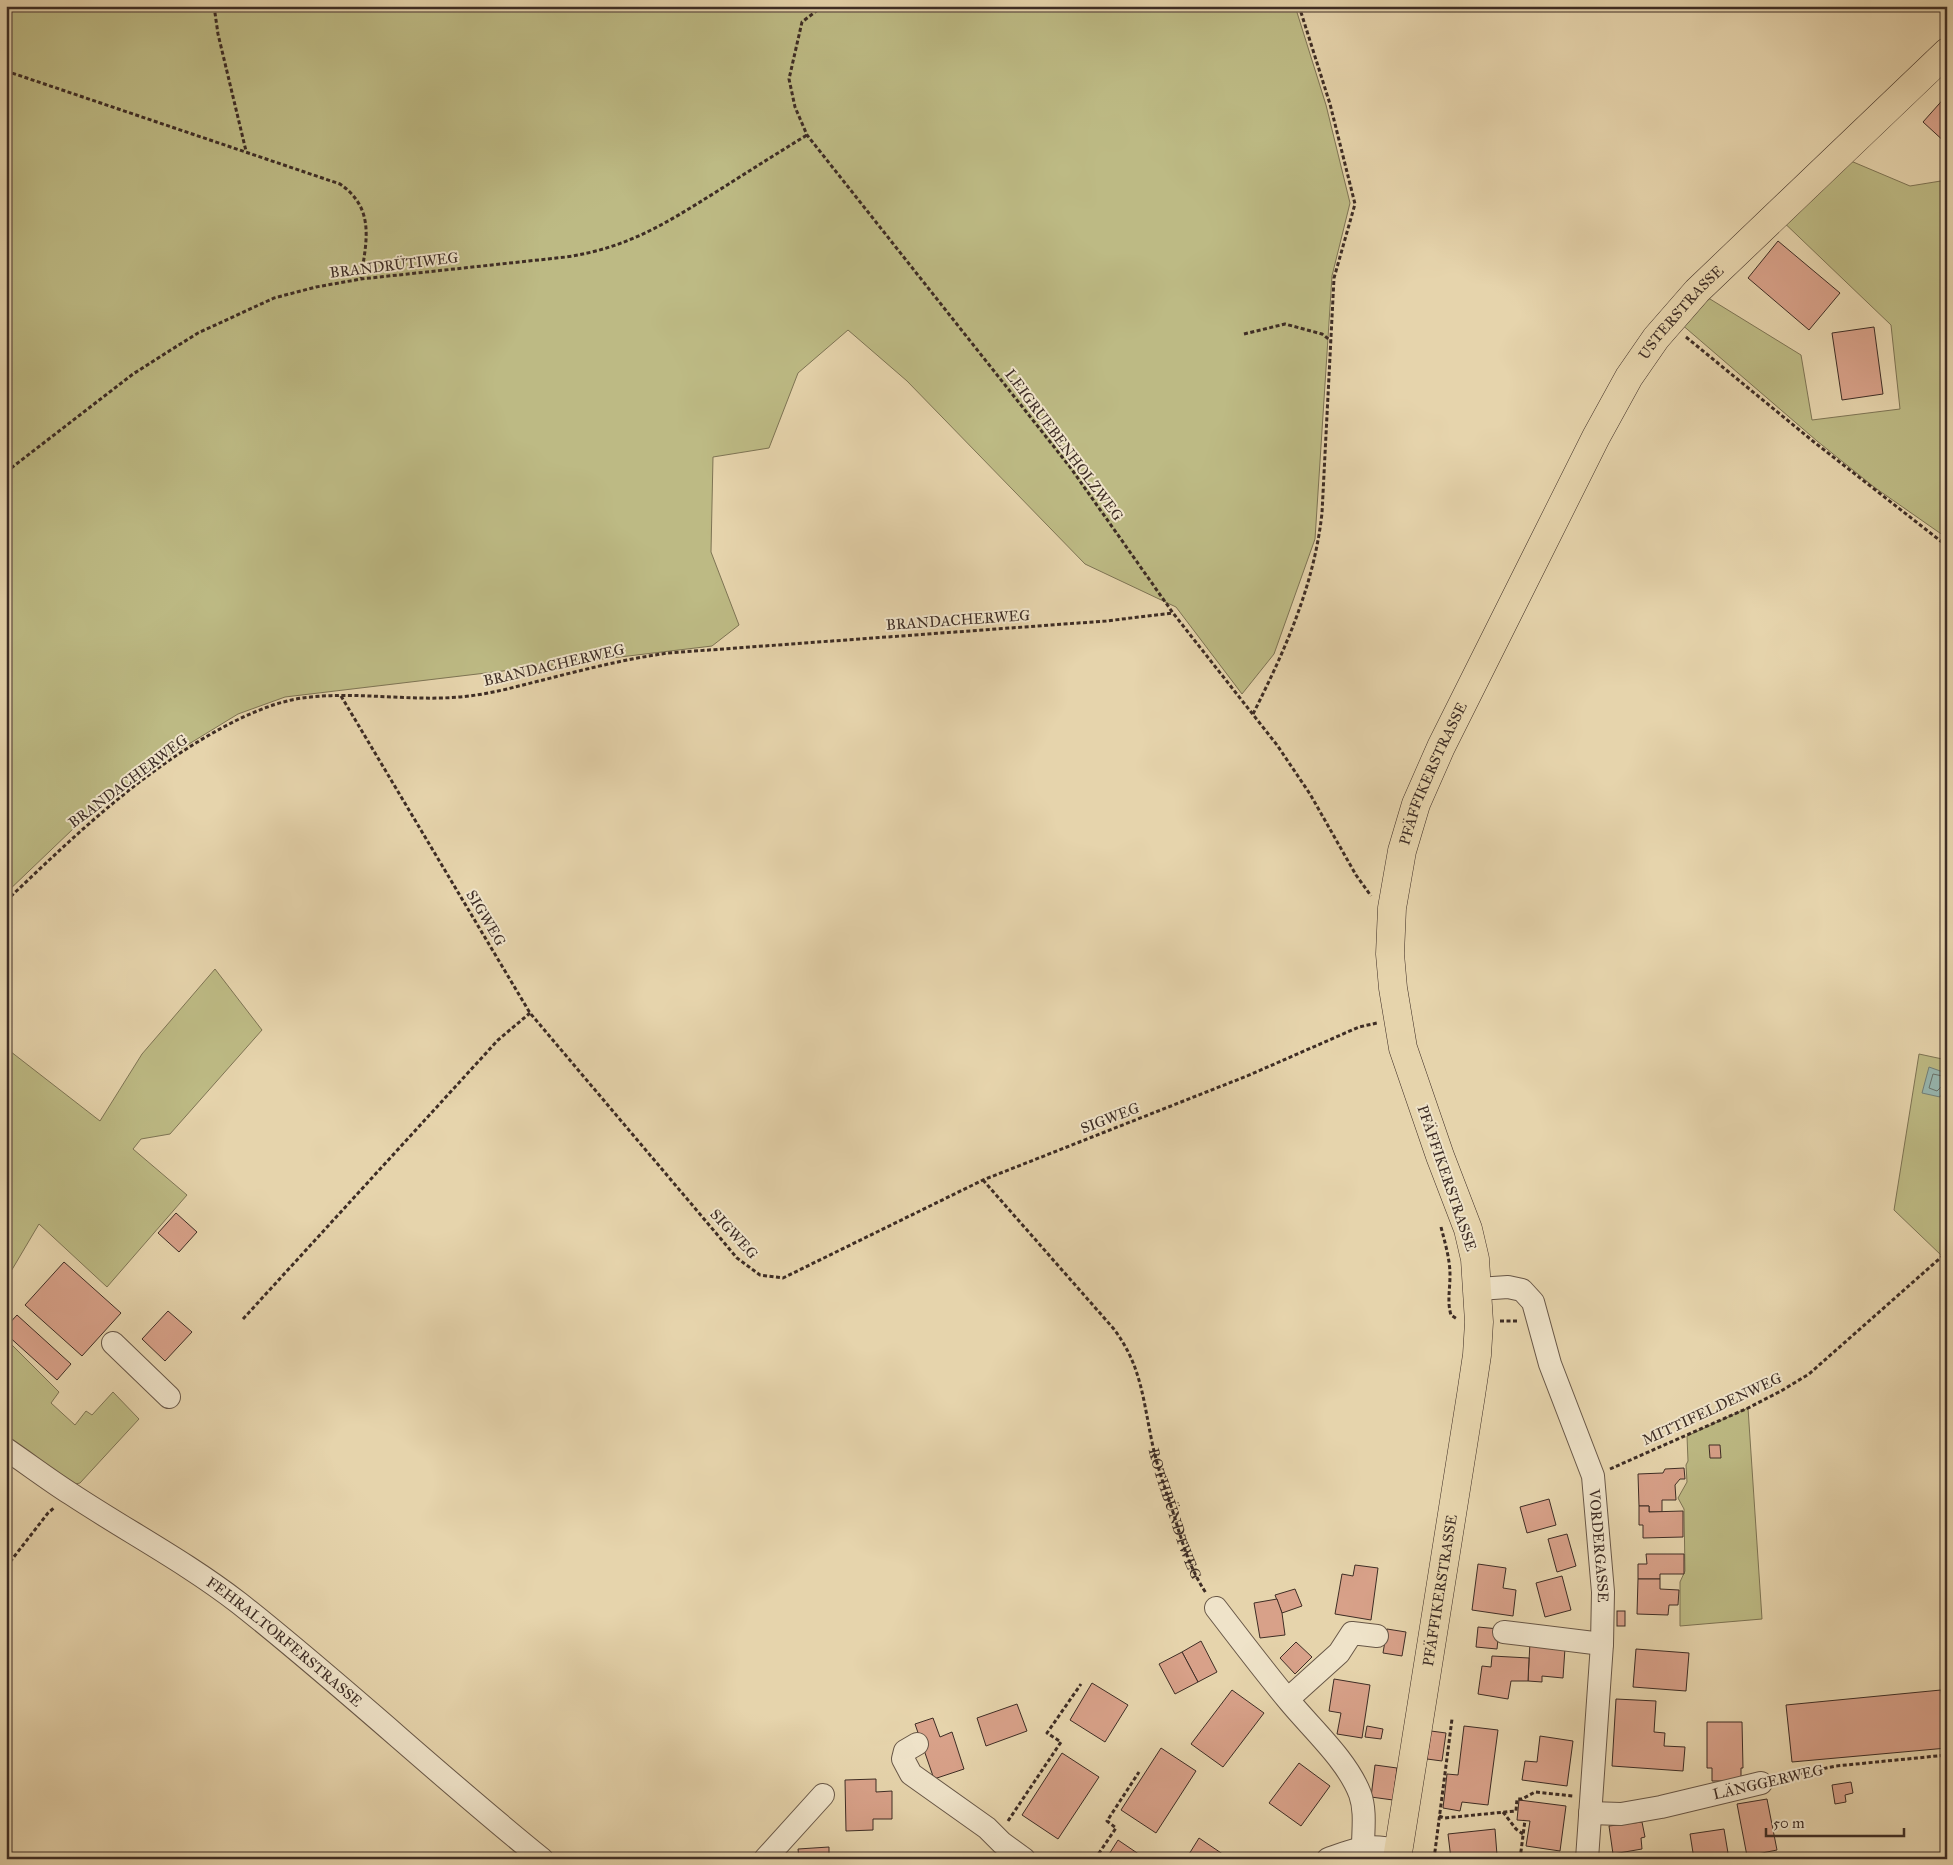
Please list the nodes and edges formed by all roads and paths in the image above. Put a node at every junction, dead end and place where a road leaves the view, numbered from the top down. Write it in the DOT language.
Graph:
graph roads {
  1 [pos="214,6"];
  2 [pos="823,6"];
  3 [pos="1299,6"];
  4 [pos="1947,52"];
  5 [pos="6,71"];
  6 [pos="807,135"];
  7 [pos="246,151"];
  8 [pos="361,279"];
  9 [pos="1668,322"];
  10 [pos="1244,334"];
  11 [pos="1331,342"];
  12 [pos="6,472"];
  13 [pos="1947,546"];
  14 [pos="1173,613"];
  15 [pos="1496,635"];
  16 [pos="341,696"];
  17 [pos="1253,714"];
  18 [pos="1373,887"];
  19 [pos="1371,896"];
  20 [pos="6,901"];
  21 [pos="1370,905"];
  22 [pos="530,1013"];
  23 [pos="1373,1014"];
  24 [pos="1359,1028"];
  25 [pos="1376,1032"];
  26 [pos="984,1180"];
  27 [pos="1440,1223"];
  28 [pos="1947,1252"];
  29 [pos="1478,1289"];
  30 [pos="243,1319"];
  31 [pos="1462,1322"];
  32 [pos="113,1342"];
  33 [pos="170,1397"];
  34 [pos="6,1449"];
  35 [pos="1593,1476"];
  36 [pos="72,1495"];
  37 [pos="6,1567"];
  38 [pos="1216,1608"];
  39 [pos="1504,1632"];
  40 [pos="1377,1636"];
  41 [pos="1602,1644"];
  42 [pos="1081,1684"];
  43 [pos="1288,1700"];
  44 [pos="1452,1719"];
  45 [pos="917,1744"];
  46 [pos="1947,1755"];
  47 [pos="1139,1772"];
  48 [pos="1761,1783"];
  49 [pos="823,1795"];
  50 [pos="1590,1806"];
  51 [pos="1502,1812"];
  52 [pos="1439,1816"];
  53 [pos="1525,1820"];
  54 [pos="1523,1835"];
  55 [pos="1002,1843"];
  56 [pos="1363,1847"];
  57 [pos="1397,1855"];
  58 [pos="542,1859"];
  59 [pos="765,1859"];
  60 [pos="1024,1859"];
  61 [pos="1095,1859"];
  62 [pos="1328,1859"];
  63 [pos="1434,1859"];
  64 [pos="1520,1859"];
  65 [pos="1587,1859"];
  1 -- 7 [label="path"];
  2 -- 6 [label="path, LEIGRUEBENHOLZWEG"];
  3 -- 11 [label="path"];
  4 -- 9 [label="main road, USTERSTRASSE"];
  5 -- 7 [label="path"];
  6 -- 8 [label="path, BRANDRÜTIWEG"];
  6 -- 14 [label="path, LEIGRUEBENHOLZWEG"];
  7 -- 8 [label="path"];
  8 -- 12 [label="path, BRANDRÜTIWEG"];
  9 -- 13 [label="path"];
  9 -- 15 [label="main road, USTERSTRASSE"];
  10 -- 11 [label="path"];
  11 -- 17 [label="path"];
  14 -- 16 [label="path, BRANDACHERWEG"];
  14 -- 17 [label="path, LEIGRUEBENHOLZWEG"];
  15 -- 29 [label="main road, PFÄFFIKERSTRASSE"];
  16 -- 20 [label="path, BRANDACHERWEG"];
  16 -- 22 [label="path, SIGWEG"];
  17 -- 19 [label="path, LEIGRUEBENHOLZWEG"];
  18 -- 19 [label="path"];
  19 -- 21 [label="path"];
  22 -- 26 [label="path, SIGWEG"];
  22 -- 30 [label="path"];
  23 -- 25 [label="path"];
  24 -- 26 [label="path, SIGWEG"];
  26 -- 38 [label="path, ROTHBÜNDTWEG"];
  27 -- 31 [label="path"];
  28 -- 35 [label="path, MITTIFELDENWEG"];
  29 -- 35 [label="street, VORDERGASSE"];
  29 -- 57 [label="main road, PFÄFFIKERSTRASSE"];
  32 -- 33 [label="street"];
  34 -- 36 [label="street, FEHRALTORFERSTRASSE"];
  35 -- 41 [label="street, VORDERGASSE"];
  36 -- 37 [label="path"];
  36 -- 58 [label="street, FEHRALTORFERSTRASSE"];
  38 -- 43 [label="street"];
  39 -- 41 [label="street"];
  40 -- 43 [label="street"];
  41 -- 50 [label="street, VORDERGASSE"];
  42 -- 55 [label="path"];
  43 -- 56 [label="street"];
  44 -- 52 [label="path"];
  45 -- 55 [label="street"];
  46 -- 48 [label="path, LÄNGGERWEG"];
  47 -- 61 [label="path"];
  48 -- 50 [label="street, LÄNGGERWEG"];
  49 -- 59 [label="street"];
  50 -- 51 [label="path"];
  50 -- 65 [label="street, VORDERGASSE"];
  51 -- 52 [label="path"];
  51 -- 54 [label="path"];
  52 -- 63 [label="path"];
  53 -- 54 [label="path"];
  54 -- 64 [label="path"];
  55 -- 60 [label="street"];
  56 -- 57 [label="street"];
  56 -- 62 [label="street"];
}
